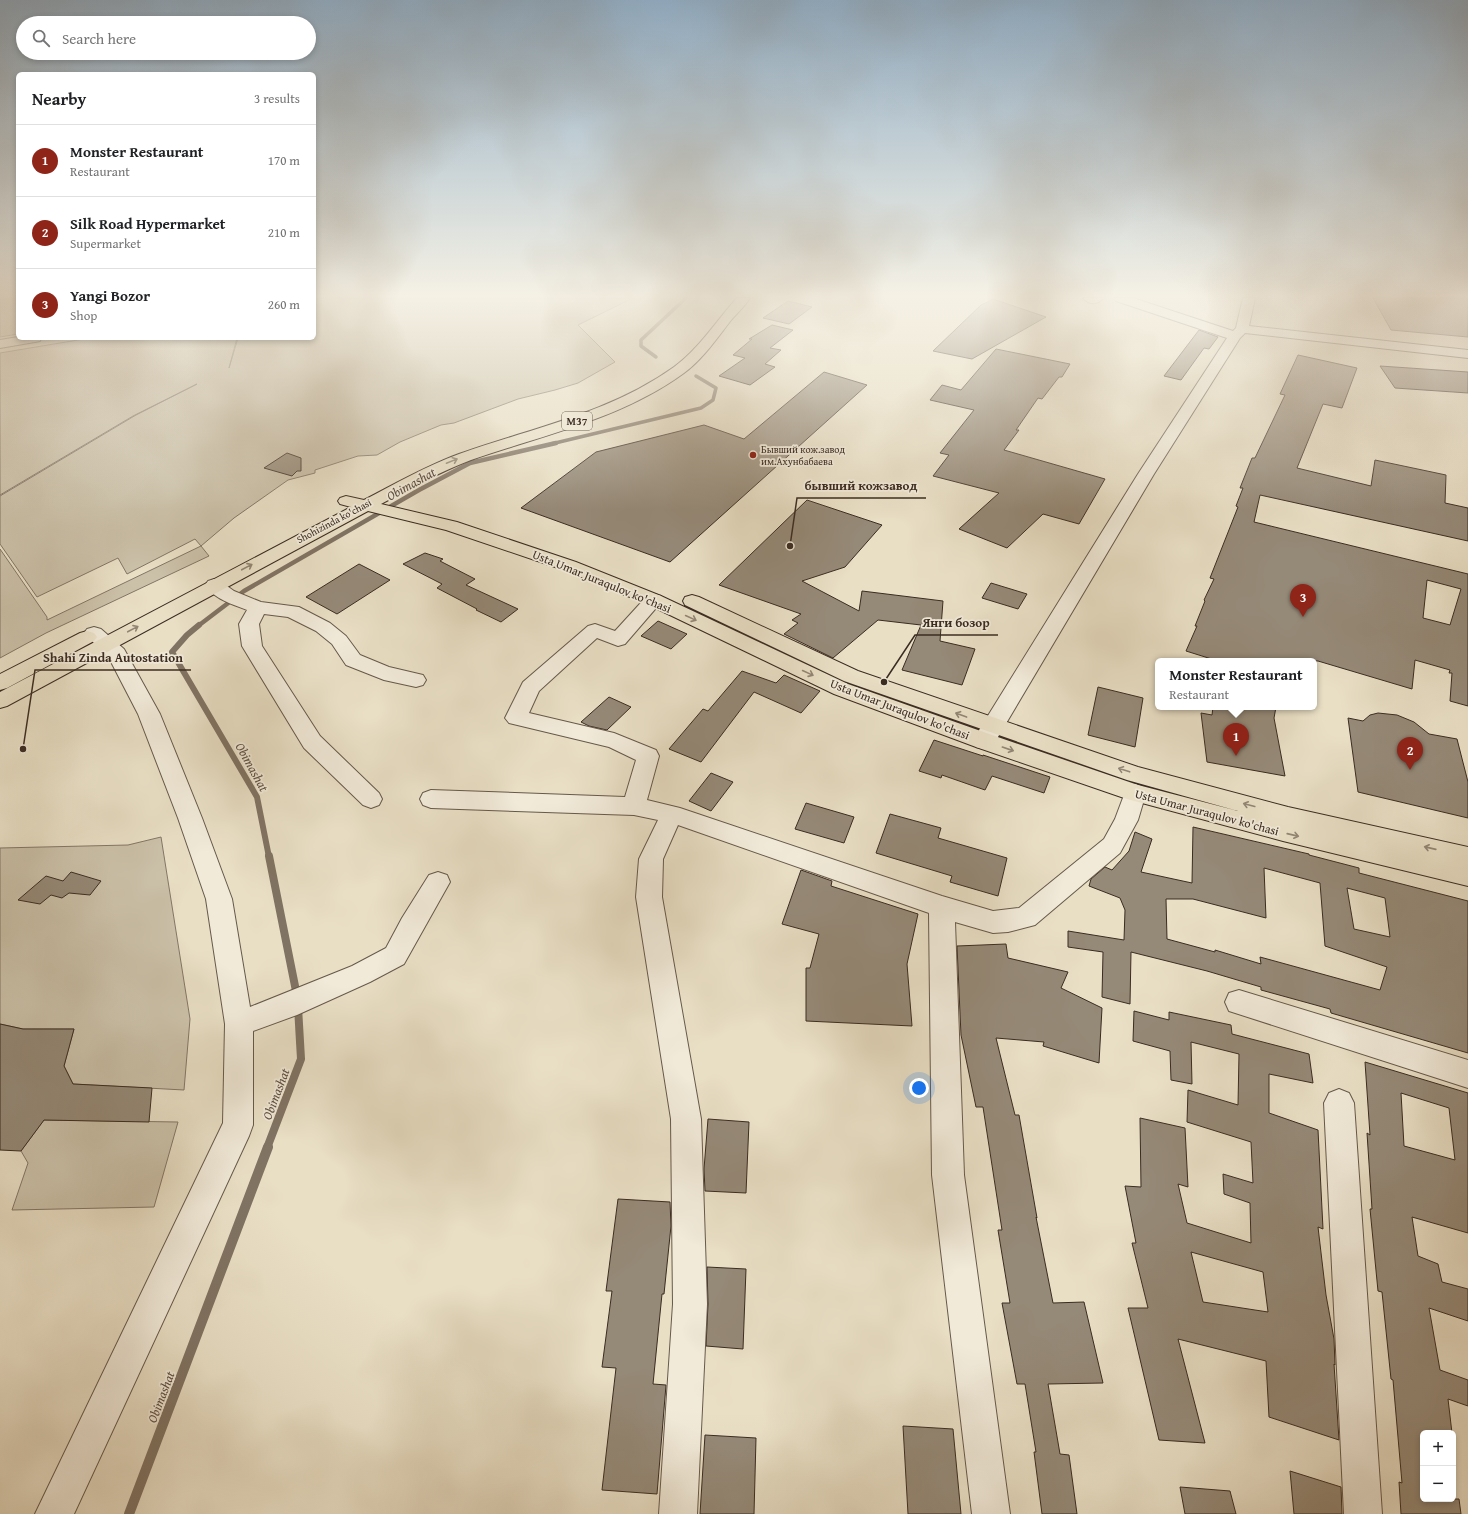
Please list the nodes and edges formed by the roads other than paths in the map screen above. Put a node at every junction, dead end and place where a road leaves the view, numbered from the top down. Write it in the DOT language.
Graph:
graph roads {
  1 [pos="661,369"];
  2 [pos="680,369"];
  3 [pos="1215,369"];
  4 [pos="363,499"];
  5 [pos="220,590"];
  6 [pos="654,600"];
  7 [pos="254,607"];
  8 [pos="99,638"];
  9 [pos="416,680"];
  10 [pos="0,683"];
  11 [pos="0,701"];
  12 [pos="988,734"];
  13 [pos="1135,793"];
  14 [pos="371,799"];
  15 [pos="431,799"];
  16 [pos="634,806"];
  17 [pos="672,814"];
  18 [pos="1468,856"];
  19 [pos="1468,876"];
  20 [pos="438,882"];
  21 [pos="942,907"];
  22 [pos="1239,1002"];
  23 [pos="239,1024"];
  24 [pos="1468,1074"];
  25 [pos="1339,1103"];
  26 [pos="54,1514"];
  27 [pos="678,1514"];
  28 [pos="991,1514"];
  29 [pos="1363,1514"];
  1 -- 4 [label="main road, Shohizinda ko'chasi / M37"];
  4 -- 2 [label="main road, Shohizinda ko'chasi / M37, one-way"];
  3 -- 12 [label="street"];
  5 -- 4 [label="main road, Shohizinda ko'chasi, one-way"];
  4 -- 6 [label="main road, Usta Umar Juraqulov ko'chasi"];
  4 -- 8 [label="main road, Shohizinda ko'chasi"];
  12 -- 4 [label="main road, Usta Umar Juraqulov ko'chasi, one-way"];
  5 -- 7 [label="street"];
  8 -- 5 [label="main road, Shohizinda ko'chasi, one-way"];
  6 -- 12 [label="main road, Usta Umar Juraqulov ko'chasi, one-way"];
  6 -- 16 [label="street"];
  7 -- 9 [label="street"];
  7 -- 14 [label="street"];
  8 -- 10 [label="main road, Shohizinda ko'chasi"];
  8 -- 11 [label="main road, Shohizinda ko'chasi"];
  8 -- 23 [label="street"];
  12 -- 13 [label="main road, Usta Umar Juraqulov ko'chasi, one-way"];
  18 -- 12 [label="main road, Usta Umar Juraqulov ko'chasi, one-way"];
  13 -- 19 [label="main road, Usta Umar Juraqulov ko'chasi, one-way"];
  13 -- 21 [label="street"];
  15 -- 16 [label="street"];
  16 -- 17 [label="street"];
  17 -- 21 [label="street"];
  17 -- 27 [label="street"];
  20 -- 23 [label="street"];
  21 -- 28 [label="street"];
  22 -- 24 [label="street"];
  23 -- 26 [label="street"];
  25 -- 29 [label="street"];
}
